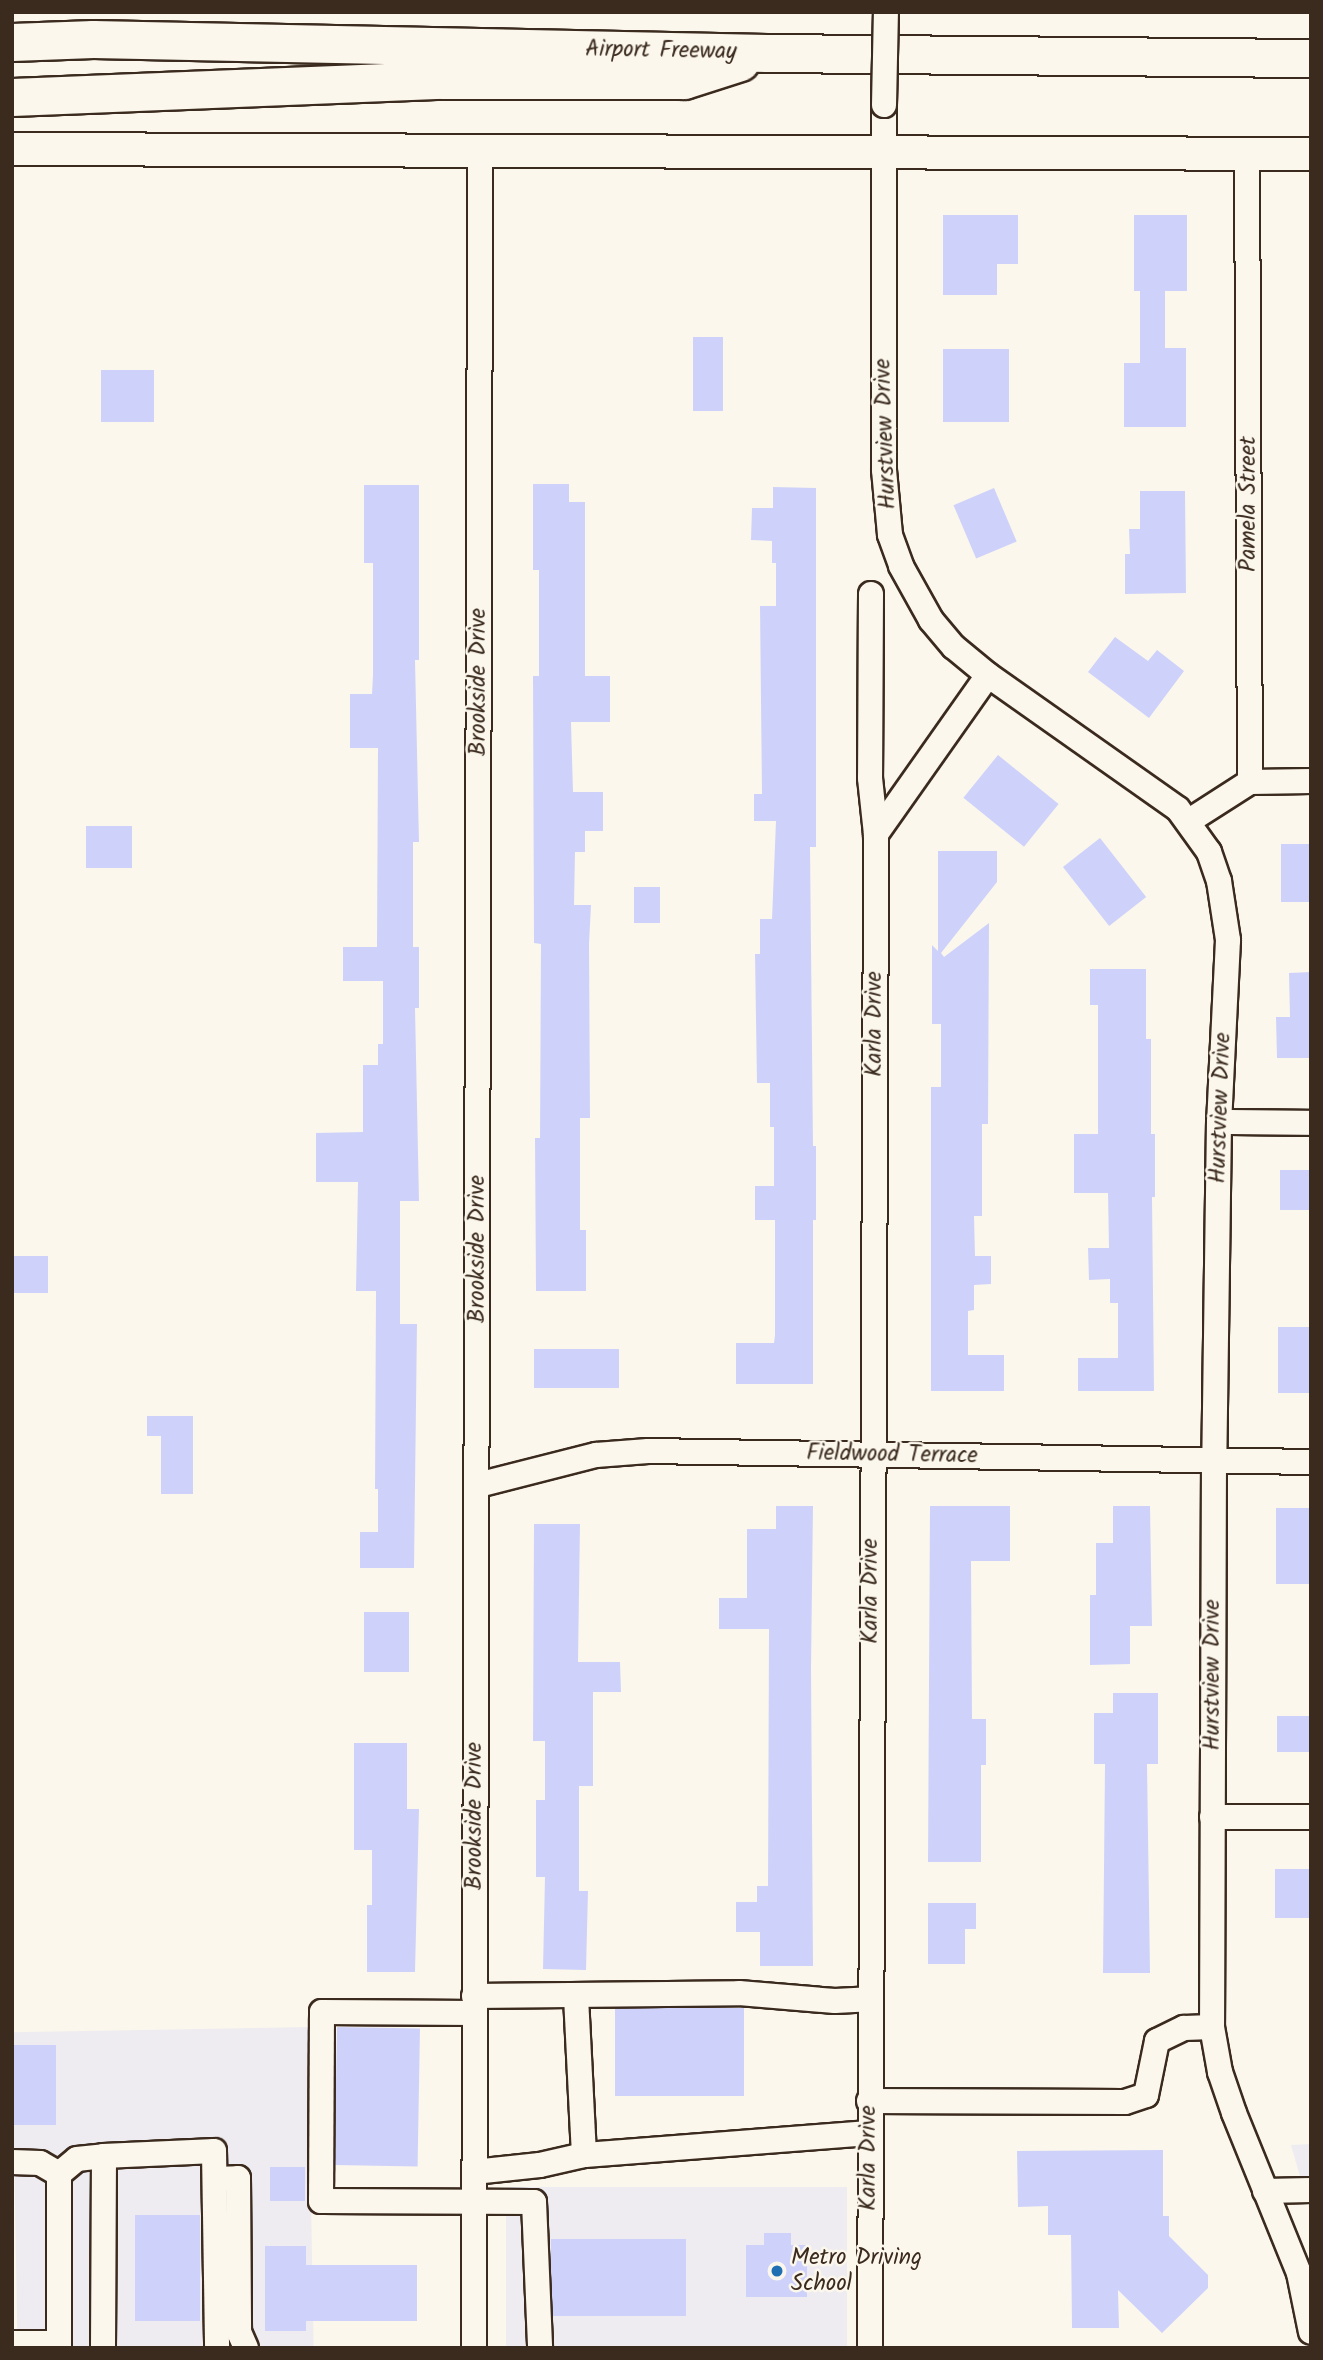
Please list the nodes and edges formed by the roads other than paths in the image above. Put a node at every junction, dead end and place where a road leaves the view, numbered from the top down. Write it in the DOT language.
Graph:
graph roads {
  1 [pos="886,12"];
  2 [pos="12,42"];
  3 [pos="767,53"];
  4 [pos="1311,58"];
  5 [pos="12,97"];
  6 [pos="12,149"];
  7 [pos="480,149"];
  8 [pos="884,153"];
  9 [pos="1247,153"];
  10 [pos="1311,154"];
  11 [pos="871,594"];
  12 [pos="988,675"];
  13 [pos="1311,780"];
  14 [pos="1250,782"];
  15 [pos="1189,821"];
  16 [pos="876,834"];
  17 [pos="1219,1122"];
  18 [pos="1311,1123"];
  19 [pos="872,1454"];
  20 [pos="1214,1461"];
  21 [pos="1311,1462"];
  22 [pos="478,1485"];
  23 [pos="1311,1817"];
  24 [pos="1212,1818"];
  25 [pos="576,1997"];
  26 [pos="869,1999"];
  27 [pos="474,2004"];
  28 [pos="1212,2027"];
  29 [pos="869,2101"];
  30 [pos="870,2133"];
  31 [pos="584,2155"];
  32 [pos="104,2156"];
  33 [pos="12,2161"];
  34 [pos="474,2172"];
  35 [pos="59,2174"];
  36 [pos="215,2179"];
  37 [pos="1311,2190"];
  38 [pos="1265,2191"];
  39 [pos="474,2201"];
  40 [pos="1303,2261"];
  41 [pos="1311,2332"];
  42 [pos="12,2343"];
  43 [pos="59,2346"];
  44 [pos="103,2348"];
  45 [pos="217,2348"];
  46 [pos="246,2348"];
  47 [pos="474,2348"];
  48 [pos="540,2348"];
  49 [pos="870,2348"];
  1 -- 8 [label="street, Hurstview Drive, bridge"];
  2 -- 3 [label="highway, Airport Freeway"];
  3 -- 4 [label="highway, Airport Freeway"];
  3 -- 5 [label="highway"];
  6 -- 7 [label="main road"];
  7 -- 8 [label="main road"];
  7 -- 22 [label="street, Brookside Drive"];
  8 -- 9 [label="main road"];
  8 -- 12 [label="street, Hurstview Drive"];
  9 -- 10 [label="main road"];
  9 -- 14 [label="street, Pamela Street"];
  11 -- 16 [label="street, Karla Drive"];
  12 -- 15 [label="street, Hurstview Drive"];
  12 -- 16 [label="street"];
  13 -- 14 [label="street"];
  14 -- 15 [label="street"];
  15 -- 17 [label="street, Hurstview Drive"];
  16 -- 19 [label="street, Karla Drive"];
  17 -- 18 [label="street"];
  17 -- 20 [label="street, Hurstview Drive"];
  19 -- 20 [label="street, Fieldwood Terrace"];
  19 -- 22 [label="street, Fieldwood Terrace"];
  19 -- 26 [label="street, Karla Drive"];
  20 -- 21 [label="street, Fieldwood Terrace"];
  20 -- 24 [label="street, Hurstview Drive"];
  22 -- 27 [label="street, Brookside Drive"];
  23 -- 24 [label="street"];
  24 -- 28 [label="street, Hurstview Drive"];
  25 -- 26 [label="street"];
  25 -- 27 [label="street"];
  25 -- 31 [label="street"];
  26 -- 29 [label="street, Karla Drive"];
  27 -- 34 [label="street, Brookside Drive"];
  27 -- 39 [label="street"];
  28 -- 29 [label="street"];
  28 -- 38 [label="street, Hurstview Drive"];
  29 -- 30 [label="street, Karla Drive"];
  30 -- 31 [label="street"];
  30 -- 49 [label="street, Karla Drive"];
  31 -- 34 [label="street"];
  32 -- 35 [label="street"];
  32 -- 36 [label="street"];
  32 -- 44 [label="street"];
  33 -- 35 [label="street"];
  34 -- 39 [label="street, Brookside Drive"];
  35 -- 43 [label="street"];
  36 -- 45 [label="street"];
  36 -- 46 [label="street"];
  37 -- 38 [label="street"];
  38 -- 40 [label="street, Hurstview Drive"];
  39 -- 47 [label="street, Brookside Drive"];
  39 -- 48 [label="street"];
  40 -- 41 [label="street, Hurstview Drive"];
  42 -- 43 [label="street"];
}
